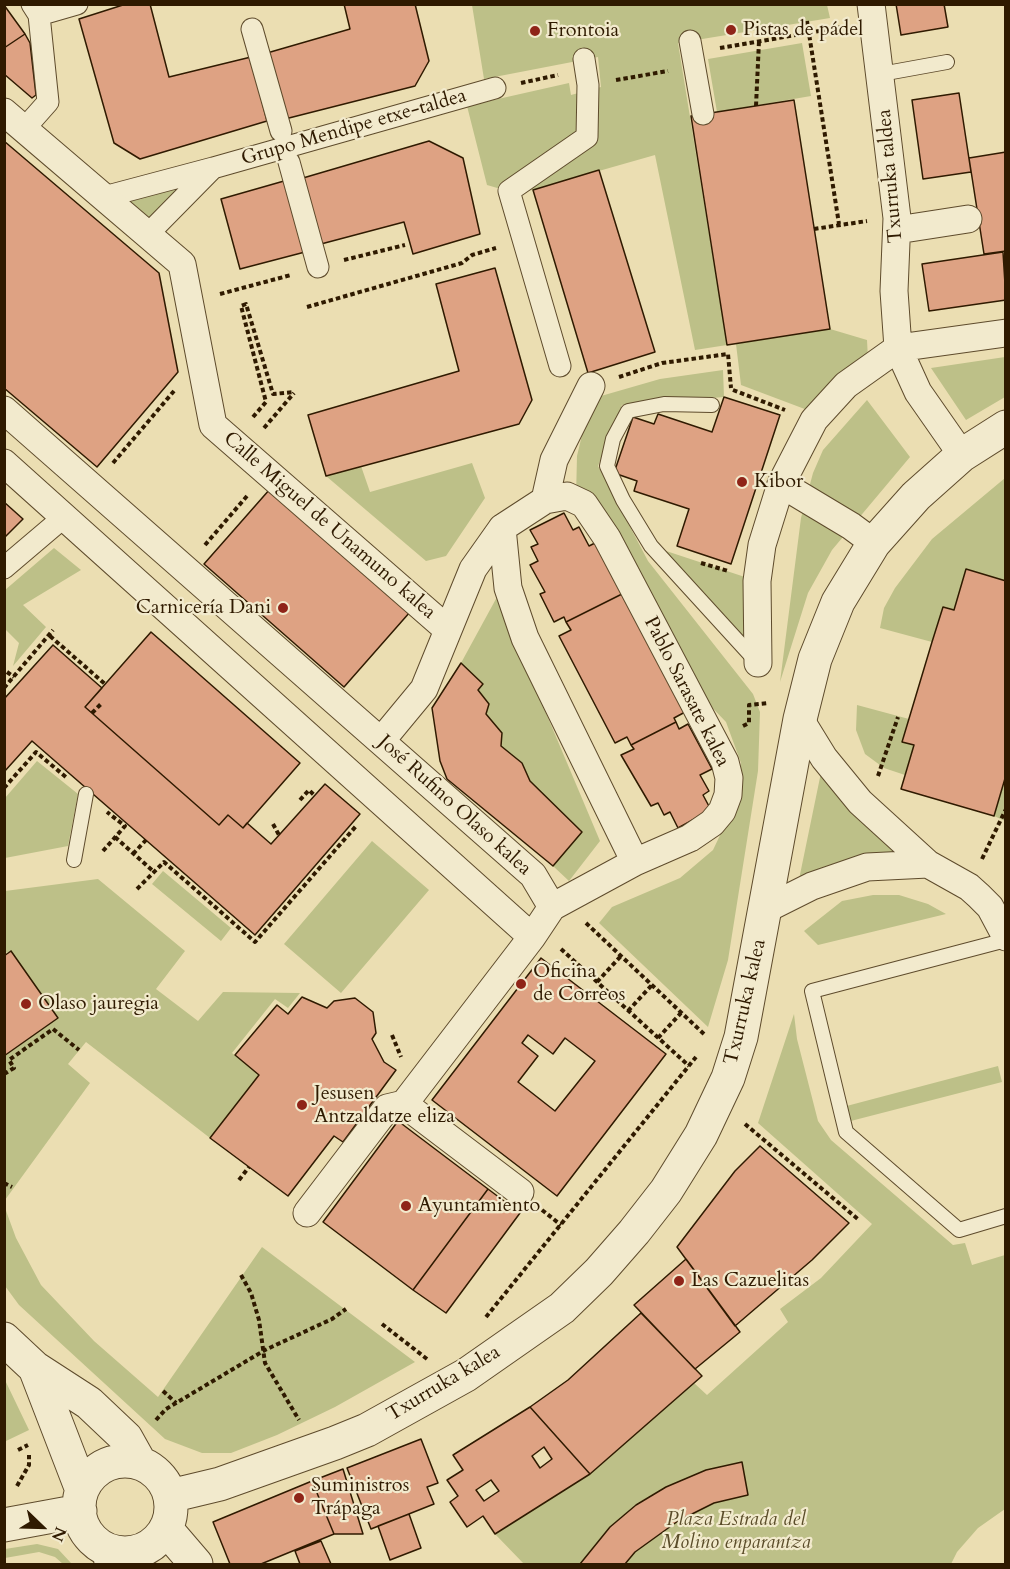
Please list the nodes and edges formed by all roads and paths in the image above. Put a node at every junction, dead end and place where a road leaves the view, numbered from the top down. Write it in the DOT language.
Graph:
graph roads {
  1 [pos="77,4"];
  2 [pos="36,10"];
  3 [pos="872,13"];
  4 [pos="807,21"];
  5 [pos="252,29"];
  6 [pos="809,33"];
  7 [pos="759,41"];
  8 [pos="692,54"];
  9 [pos="947,62"];
  10 [pos="586,72"];
  11 [pos="881,74"];
  12 [pos="495,88"];
  13 [pos="756,106"];
  14 [pos="703,114"];
  15 [pos="15,120"];
  16 [pos="281,131"];
  17 [pos="289,162"];
  18 [pos="213,168"];
  19 [pos="104,197"];
  20 [pos="968,219"];
  21 [pos="839,224"];
  22 [pos="897,224"];
  23 [pos="814,229"];
  24 [pos="148,234"];
  25 [pos="522,241"];
  26 [pos="318,267"];
  27 [pos="307,307"];
  28 [pos="1005,333"];
  29 [pos="898,348"];
  30 [pos="201,361"];
  31 [pos="560,366"];
  32 [pos="730,376"];
  33 [pos="591,386"];
  34 [pos="731,389"];
  35 [pos="712,405"];
  36 [pos="4,410"];
  37 [pos="814,420"];
  38 [pos="1005,427"];
  39 [pos="237,447"];
  40 [pos="962,454"];
  41 [pos="4,463"];
  42 [pos="268,473"];
  43 [pos="781,484"];
  44 [pos="93,486"];
  45 [pos="545,500"];
  46 [pos="64,517"];
  47 [pos="502,528"];
  48 [pos="874,543"];
  49 [pos="184,567"];
  50 [pos="4,568"];
  51 [pos="447,629"];
  52 [pos="53,630"];
  53 [pos="50,636"];
  54 [pos="758,663"];
  55 [pos="7,672"];
  56 [pos="14,677"];
  57 [pos="105,684"];
  58 [pos="4,688"];
  59 [pos="771,703"];
  60 [pos="101,704"];
  61 [pos="92,713"];
  62 [pos="785,716"];
  63 [pos="898,717"];
  64 [pos="381,741"];
  65 [pos="715,741"];
  66 [pos="86,794"];
  67 [pos="314,795"];
  68 [pos="300,800"];
  69 [pos="860,802"];
  70 [pos="1005,809"];
  71 [pos="273,824"];
  72 [pos="357,825"];
  73 [pos="279,835"];
  74 [pos="115,837"];
  75 [pos="146,840"];
  76 [pos="133,854"];
  77 [pos="74,860"];
  78 [pos="635,862"];
  79 [pos="928,864"];
  80 [pos="154,872"];
  81 [pos="969,887"];
  82 [pos="137,889"];
  83 [pos="766,909"];
  84 [pos="546,918"];
  85 [pos="1005,938"];
  86 [pos="621,956"];
  87 [pos="597,982"];
  88 [pos="652,985"];
  89 [pos="628,1011"];
  90 [pos="681,1013"];
  91 [pos="393,1035"];
  92 [pos="658,1038"];
  93 [pos="710,1040"];
  94 [pos="703,1048"];
  95 [pos="79,1050"];
  96 [pos="403,1060"];
  97 [pos="689,1066"];
  98 [pos="4,1074"];
  99 [pos="404,1104"];
  100 [pos="750,1113"];
  101 [pos="249,1167"];
  102 [pos="239,1180"];
  103 [pos="4,1182"];
  104 [pos="12,1186"];
  105 [pos="519,1192"];
  106 [pos="308,1213"];
  107 [pos="1005,1216"];
  108 [pos="859,1220"];
  109 [pos="241,1275"];
  110 [pos="346,1309"];
  111 [pos="382,1324"];
  112 [pos="479,1325"];
  113 [pos="4,1339"];
  114 [pos="265,1350"];
  115 [pos="35,1368"];
  116 [pos="163,1391"];
  117 [pos="426,1398"];
  118 [pos="176,1403"];
  119 [pos="166,1409"];
  120 [pos="304,1428"];
  121 [pos="18,1450"];
  122 [pos="141,1463"];
  123 [pos="10,1491"];
  124 [pos="170,1496"];
  125 [pos="81,1501"];
  126 [pos="10,1524"];
  127 [pos="166,1529"];
  128 [pos="116,1558"];
  129 [pos="196,1564"];
  1 -- 2 [label="street"];
  2 -- 15 [label="street"];
  3 -- 6 [label="path"];
  3 -- 11 [label="street, Txurruka taldea"];
  4 -- 6 [label="path"];
  5 -- 16 [label="street, Grupo Mendipe etxe-taldea"];
  6 -- 7 [label="path"];
  6 -- 21 [label="path"];
  7 -- 8 [label="path"];
  7 -- 13 [label="path"];
  8 -- 10 [label="path"];
  8 -- 14 [label="street"];
  9 -- 11 [label="lane"];
  10 -- 12 [label="path"];
  10 -- 25 [label="street"];
  11 -- 22 [label="street, Txurruka taldea"];
  12 -- 18 [label="street, Grupo Mendipe etxe-taldea"];
  15 -- 19 [label="street, Calle Miguel de Unamuno kalea"];
  17 -- 26 [label="street, Grupo Mendipe etxe-taldea"];
  18 -- 19 [label="street, Grupo Mendipe etxe-taldea"];
  18 -- 24 [label="street, Grupo Mendipe etxe-taldea"];
  19 -- 24 [label="street, Calle Miguel de Unamuno kalea"];
  20 -- 22 [label="street"];
  21 -- 22 [label="path"];
  21 -- 23 [label="path"];
  22 -- 29 [label="street, Txurruka taldea"];
  24 -- 30 [label="street, Calle Miguel de Unamuno kalea"];
  25 -- 27 [label="path"];
  25 -- 31 [label="street"];
  28 -- 29 [label="street"];
  29 -- 37 [label="street"];
  29 -- 40 [label="street, Txurruka taldea"];
  30 -- 39 [label="street, Calle Miguel de Unamuno kalea"];
  30 -- 44 [label="path"];
  32 -- 33 [label="path"];
  33 -- 45 [label="street"];
  34 -- 37 [label="path"];
  35 -- 54 [label="lane"];
  36 -- 44 [label="street, José Rufino Olaso kalea"];
  37 -- 43 [label="street"];
  38 -- 40 [label="street, Txurruka kalea"];
  39 -- 39 [label="path"];
  39 -- 42 [label="street, Calle Miguel de Unamuno kalea"];
  40 -- 48 [label="street, Txurruka kalea"];
  41 -- 46 [label="street"];
  42 -- 49 [label="path"];
  42 -- 51 [label="street, Calle Miguel de Unamuno kalea"];
  43 -- 48 [label="street"];
  43 -- 54 [label="street"];
  44 -- 49 [label="street, José Rufino Olaso kalea"];
  45 -- 47 [label="street"];
  45 -- 65 [label="street, Pablo Sarasate kalea"];
  46 -- 50 [label="street"];
  46 -- 84 [label="street"];
  47 -- 51 [label="street"];
  47 -- 78 [label="street"];
  48 -- 62 [label="street, Txurruka kalea"];
  49 -- 64 [label="street, José Rufino Olaso kalea"];
  51 -- 64 [label="street"];
  52 -- 53 [label="path"];
  53 -- 56 [label="path"];
  53 -- 57 [label="path"];
  54 -- 59 [label="path"];
  55 -- 56 [label="path"];
  56 -- 58 [label="path"];
  59 -- 62 [label="path"];
  59 -- 65 [label="path"];
  60 -- 61 [label="path"];
  62 -- 69 [label="street"];
  62 -- 83 [label="street, Txurruka kalea"];
  63 -- 69 [label="path"];
  64 -- 84 [label="street, José Rufino Olaso kalea"];
  65 -- 78 [label="street, Pablo Sarasate kalea"];
  66 -- 77 [label="lane"];
  67 -- 68 [label="path"];
  69 -- 79 [label="street"];
  70 -- 81 [label="path"];
  71 -- 73 [label="path"];
  72 -- 80 [label="path"];
  74 -- 76 [label="path"];
  75 -- 76 [label="path"];
  76 -- 80 [label="path"];
  78 -- 84 [label="street, Pablo Sarasate kalea"];
  79 -- 81 [label="street"];
  79 -- 83 [label="street"];
  80 -- 82 [label="path"];
  81 -- 85 [label="street"];
  83 -- 117 [label="street, Txurruka kalea"];
  84 -- 86 [label="path"];
  84 -- 87 [label="path"];
  84 -- 99 [label="street"];
  85 -- 107 [label="lane"];
  86 -- 87 [label="path"];
  86 -- 88 [label="path"];
  87 -- 89 [label="path"];
  88 -- 89 [label="path"];
  88 -- 90 [label="path"];
  89 -- 92 [label="path"];
  90 -- 92 [label="path"];
  90 -- 93 [label="path"];
  91 -- 96 [label="path"];
  92 -- 97 [label="path"];
  94 -- 97 [label="path"];
  95 -- 98 [label="path"];
  97 -- 112 [label="path"];
  99 -- 105 [label="street"];
  99 -- 106 [label="street"];
  100 -- 108 [label="path"];
  101 -- 102 [label="path"];
  103 -- 104 [label="path"];
  109 -- 114 [label="path"];
  110 -- 114 [label="path"];
  111 -- 117 [label="path"];
  113 -- 115 [label="street"];
  114 -- 118 [label="path"];
  114 -- 120 [label="path"];
  115 -- 122 [label="street"];
  115 -- 125 [label="street"];
  116 -- 118 [label="path"];
  117 -- 124 [label="street, Txurruka kalea"];
  118 -- 119 [label="path"];
  121 -- 123 [label="path"];
  122 -- 124 [label="street"];
  122 -- 125 [label="street"];
  124 -- 127 [label="street"];
  125 -- 126 [label="street"];
  125 -- 128 [label="street"];
  127 -- 128 [label="street"];
  127 -- 129 [label="street"];
}
